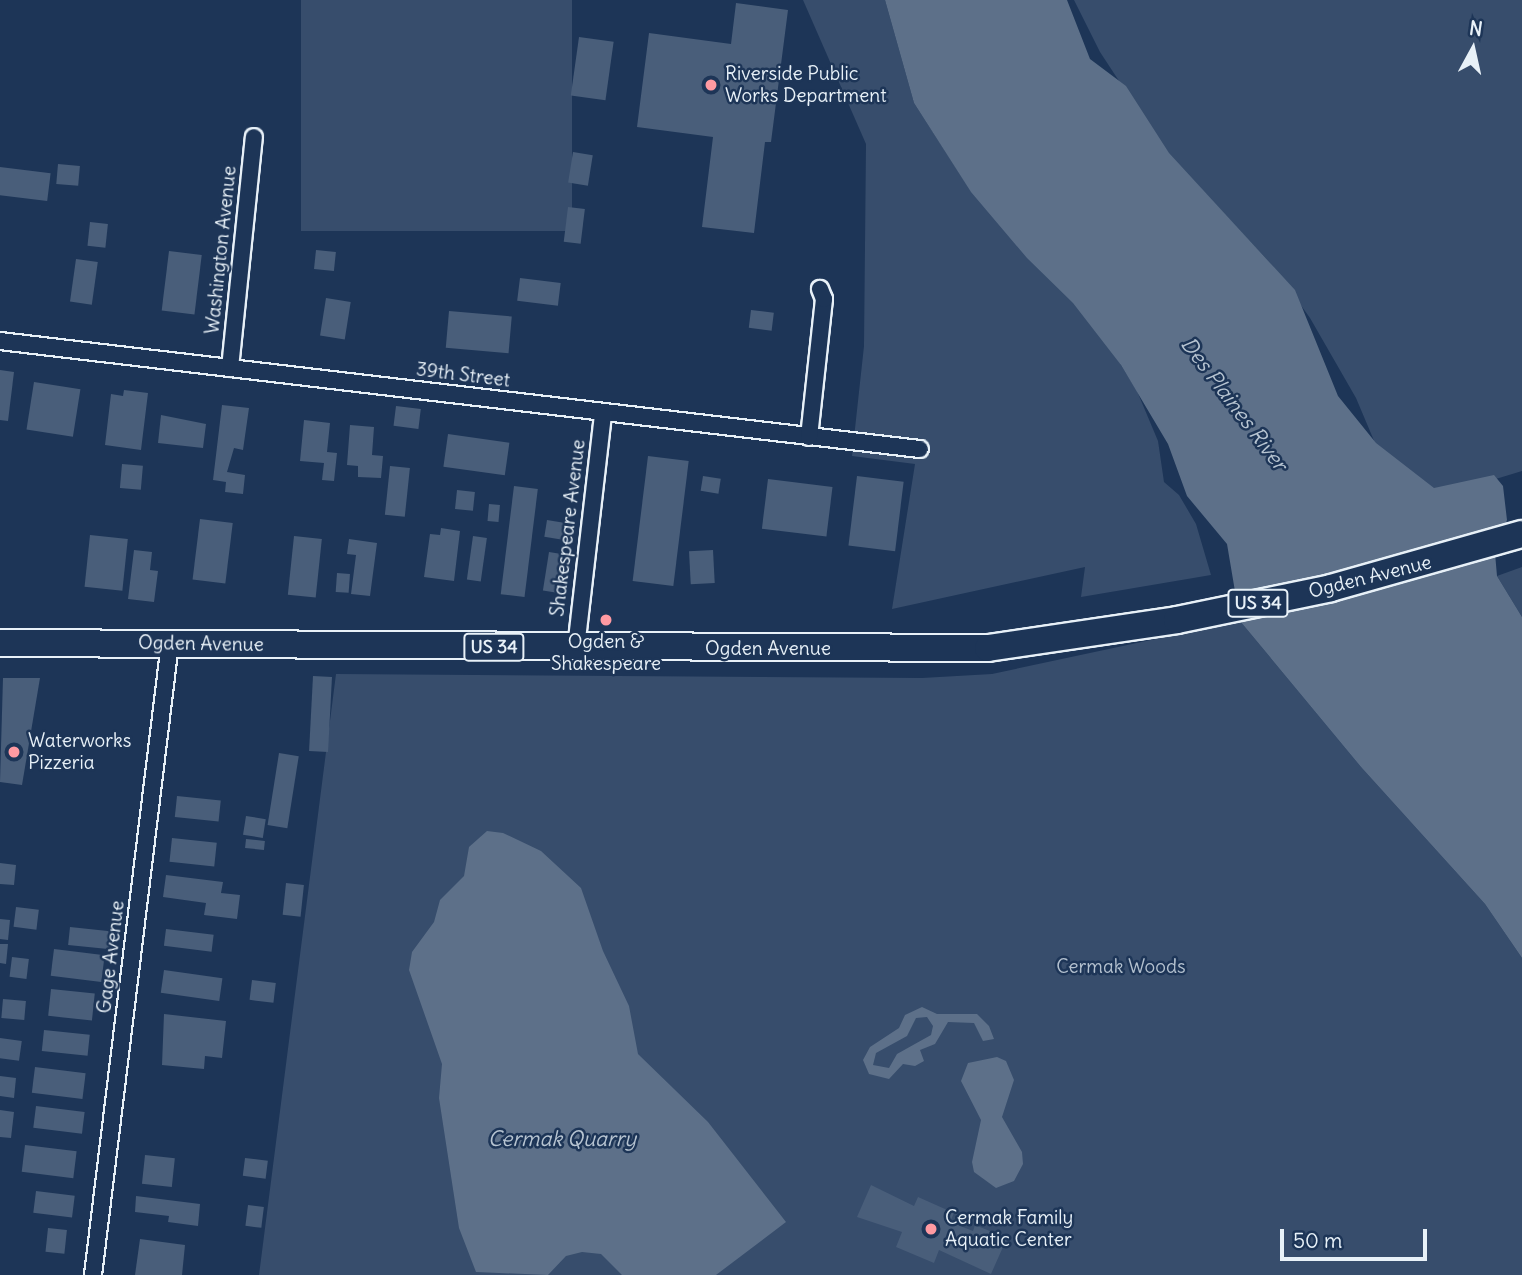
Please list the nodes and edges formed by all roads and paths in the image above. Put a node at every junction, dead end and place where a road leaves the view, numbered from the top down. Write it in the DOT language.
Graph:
graph roads {
  1 [pos="254,137"];
  2 [pos="820,289"];
  3 [pos="0,341"];
  4 [pos="230,368"];
  5 [pos="603,413"];
  6 [pos="809,437"];
  7 [pos="920,449"];
  8 [pos="1522,534"];
  9 [pos="0,643"];
  10 [pos="170,643"];
  11 [pos="576,648"];
  12 [pos="93,1275"];
  1 -- 4 [label="street, Washington Avenue"];
  2 -- 6 [label="street"];
  3 -- 4 [label="street, 39th Street"];
  4 -- 5 [label="street, 39th Street"];
  5 -- 6 [label="street, 39th Street"];
  5 -- 11 [label="street, Shakespeare Avenue"];
  6 -- 7 [label="street, 39th Street"];
  8 -- 11 [label="main road, Ogden Avenue / US 34"];
  9 -- 10 [label="main road, Ogden Avenue / US 34"];
  10 -- 11 [label="main road, Ogden Avenue / US 34"];
  10 -- 12 [label="street, Gage Avenue"];
}
